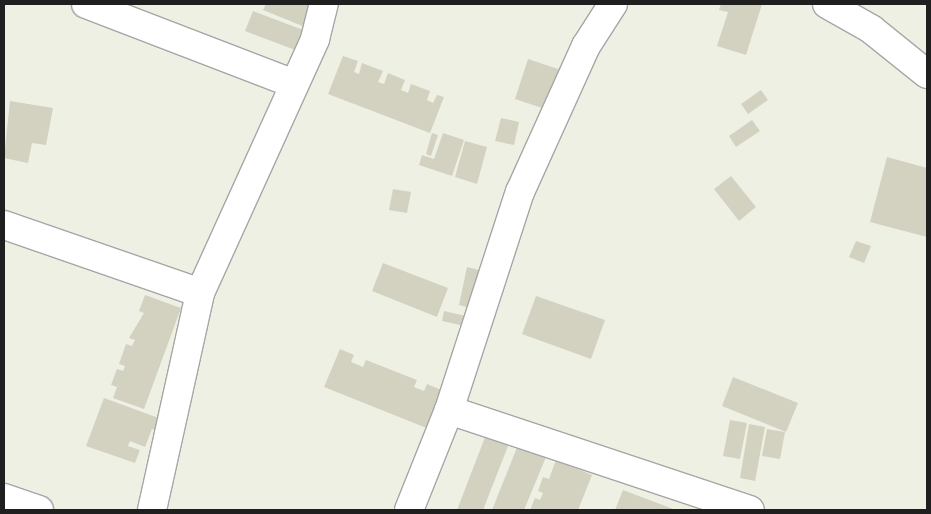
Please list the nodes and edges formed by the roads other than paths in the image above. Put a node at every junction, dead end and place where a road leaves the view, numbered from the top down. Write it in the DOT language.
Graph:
graph roads {
  1 [pos="86,4"];
  2 [pos="324,4"];
  3 [pos="613,4"];
  4 [pos="827,4"];
  5 [pos="927,74"];
  6 [pos="292,84"];
  7 [pos="4,225"];
  8 [pos="200,293"];
  9 [pos="449,410"];
  10 [pos="4,498"];
  11 [pos="39,510"];
  12 [pos="152,510"];
  13 [pos="410,510"];
  14 [pos="750,510"];
  1 -- 6 [label="street"];
  2 -- 6 [label="street"];
  3 -- 9 [label="street"];
  4 -- 5 [label="street"];
  6 -- 8 [label="street"];
  7 -- 8 [label="street"];
  8 -- 12 [label="street"];
  9 -- 13 [label="street"];
  9 -- 14 [label="street"];
  10 -- 11 [label="street"];
}
